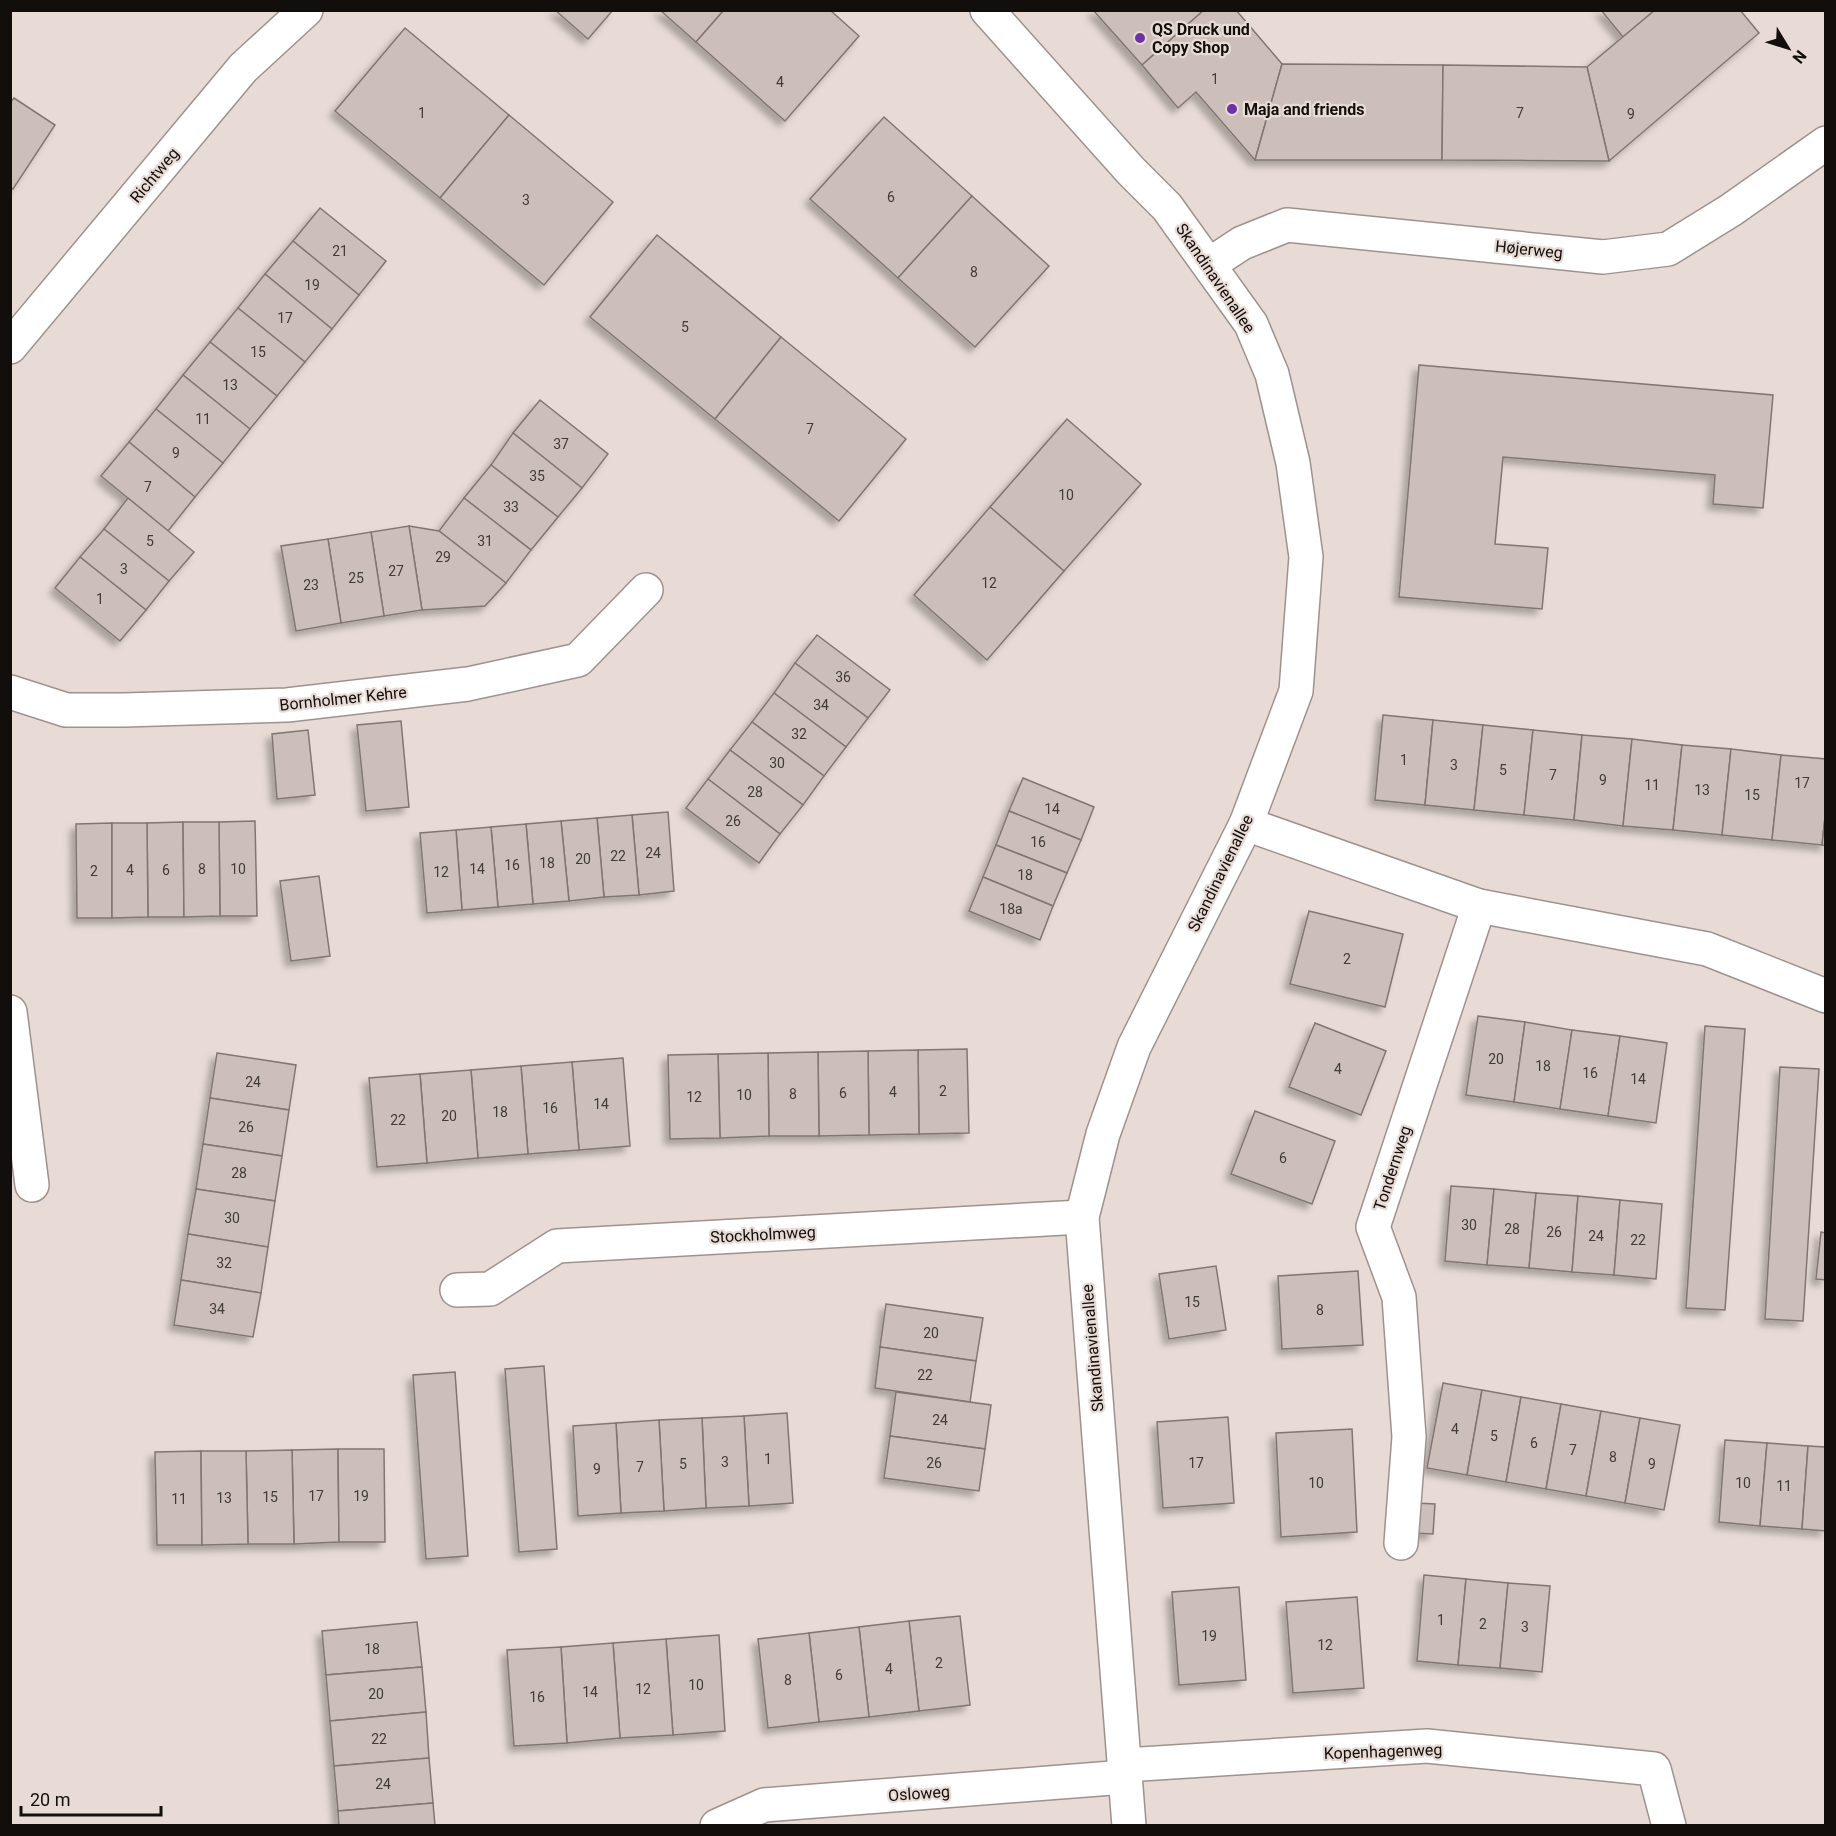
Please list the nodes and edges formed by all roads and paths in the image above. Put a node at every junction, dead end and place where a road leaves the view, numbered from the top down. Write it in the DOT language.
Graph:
graph roads {
  1 [pos="306,10"];
  2 [pos="987,10"];
  3 [pos="1826,142"];
  4 [pos="1210,264"];
  5 [pos="10,347"];
  6 [pos="646,590"];
  7 [pos="10,692"];
  8 [pos="1246,824"];
  9 [pos="1479,906"];
  10 [pos="1826,996"];
  11 [pos="10,1012"];
  12 [pos="32,1185"];
  13 [pos="1082,1217"];
  14 [pos="458,1290"];
  15 [pos="1401,1543"];
  16 [pos="1125,1771"];
  17 [pos="717,1826"];
  18 [pos="1130,1826"];
  19 [pos="1669,1826"];
  1 -- 5 [label="street, Richtweg"];
  2 -- 4 [label="street, Skandinavienallee"];
  3 -- 4 [label="street, Højerweg"];
  4 -- 8 [label="street, Skandinavienallee"];
  6 -- 7 [label="street, Bornholmer Kehre"];
  8 -- 9 [label="street"];
  8 -- 13 [label="street, Skandinavienallee"];
  9 -- 10 [label="street"];
  9 -- 15 [label="street, Tondernweg"];
  11 -- 12 [label="street"];
  13 -- 14 [label="street, Stockholmweg"];
  13 -- 16 [label="street, Skandinavienallee"];
  16 -- 17 [label="street, Osloweg"];
  16 -- 18 [label="street, Skandinavienallee"];
  16 -- 19 [label="street, Kopenhagenweg"];
}
